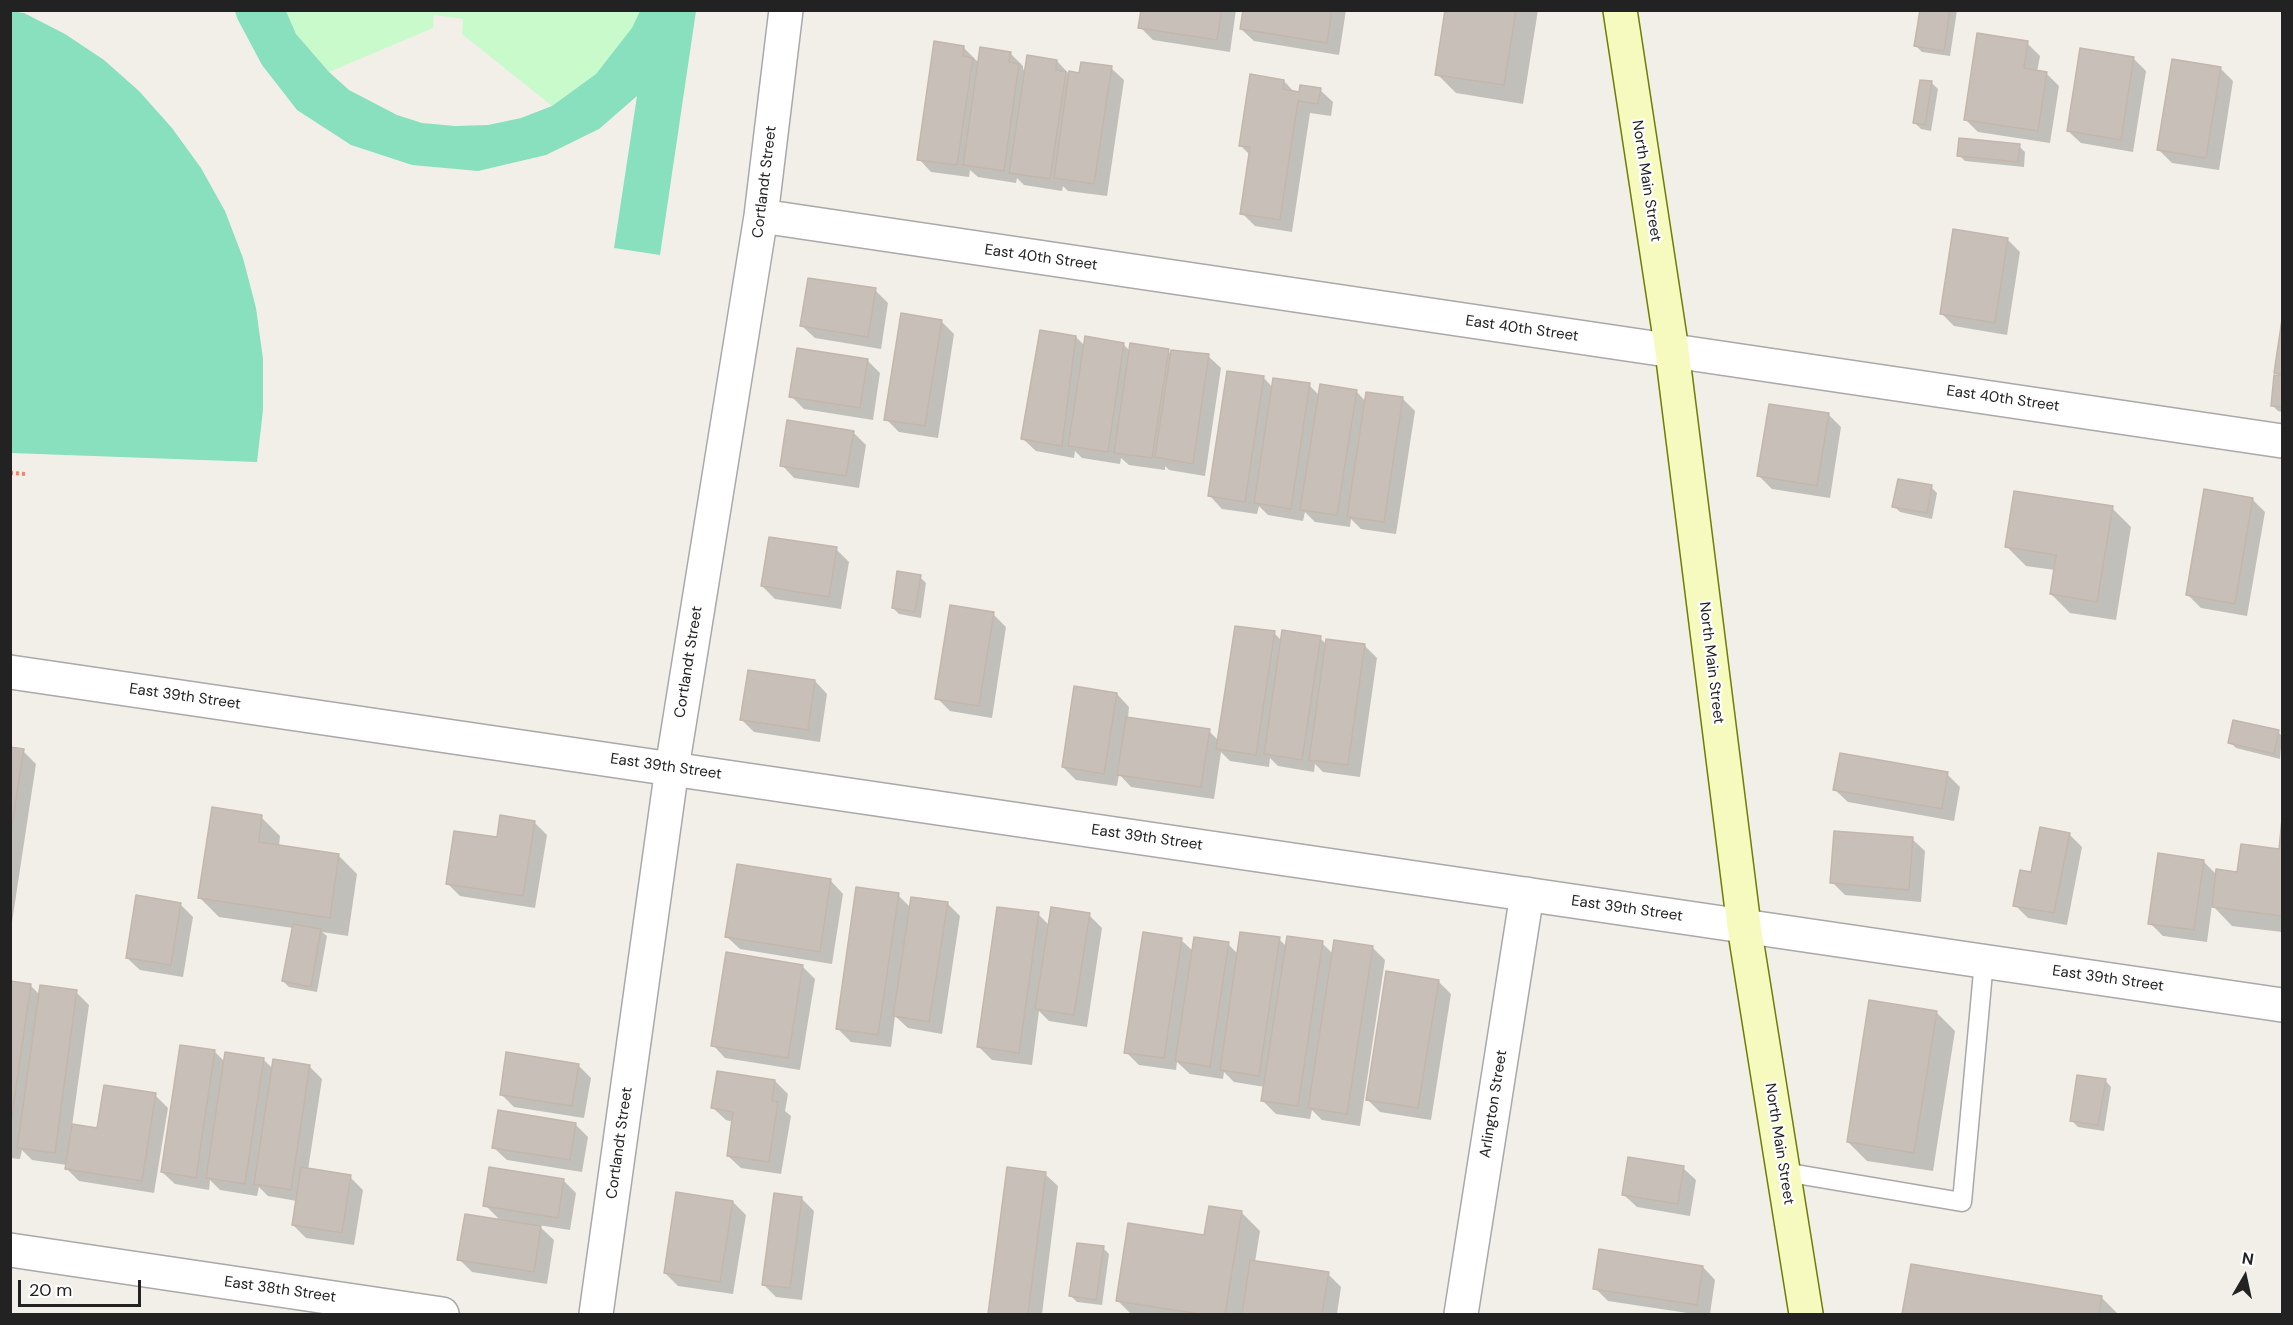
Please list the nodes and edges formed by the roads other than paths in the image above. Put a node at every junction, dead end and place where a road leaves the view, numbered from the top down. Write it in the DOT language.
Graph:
graph roads {
  1 [pos="786,10"];
  2 [pos="1620,10"];
  3 [pos="761,216"];
  4 [pos="1672,351"];
  5 [pos="2283,441"];
  6 [pos="10,672"];
  7 [pos="672,768"];
  8 [pos="1527,894"];
  9 [pos="1744,926"];
  10 [pos="1984,961"];
  11 [pos="2283,1005"];
  12 [pos="1784,1172"];
  13 [pos="10,1250"];
  14 [pos="442,1314"];
  15 [pos="596,1314"];
  16 [pos="1461,1314"];
  17 [pos="1806,1314"];
  1 -- 3 [label="street, Cortlandt Street"];
  2 -- 4 [label="main road, North Main Street"];
  3 -- 4 [label="street, East 40th Street"];
  3 -- 7 [label="street, Cortlandt Street"];
  4 -- 5 [label="street, East 40th Street"];
  4 -- 9 [label="main road, North Main Street"];
  6 -- 7 [label="street, East 39th Street"];
  7 -- 8 [label="street, East 39th Street"];
  7 -- 15 [label="street, Cortlandt Street"];
  8 -- 9 [label="street, East 39th Street"];
  8 -- 16 [label="street, Arlington Street"];
  9 -- 10 [label="street, East 39th Street"];
  9 -- 12 [label="main road, North Main Street"];
  10 -- 11 [label="street, East 39th Street"];
  10 -- 12 [label="lane"];
  12 -- 17 [label="main road, North Main Street"];
  13 -- 14 [label="street, East 38th Street"];
}
